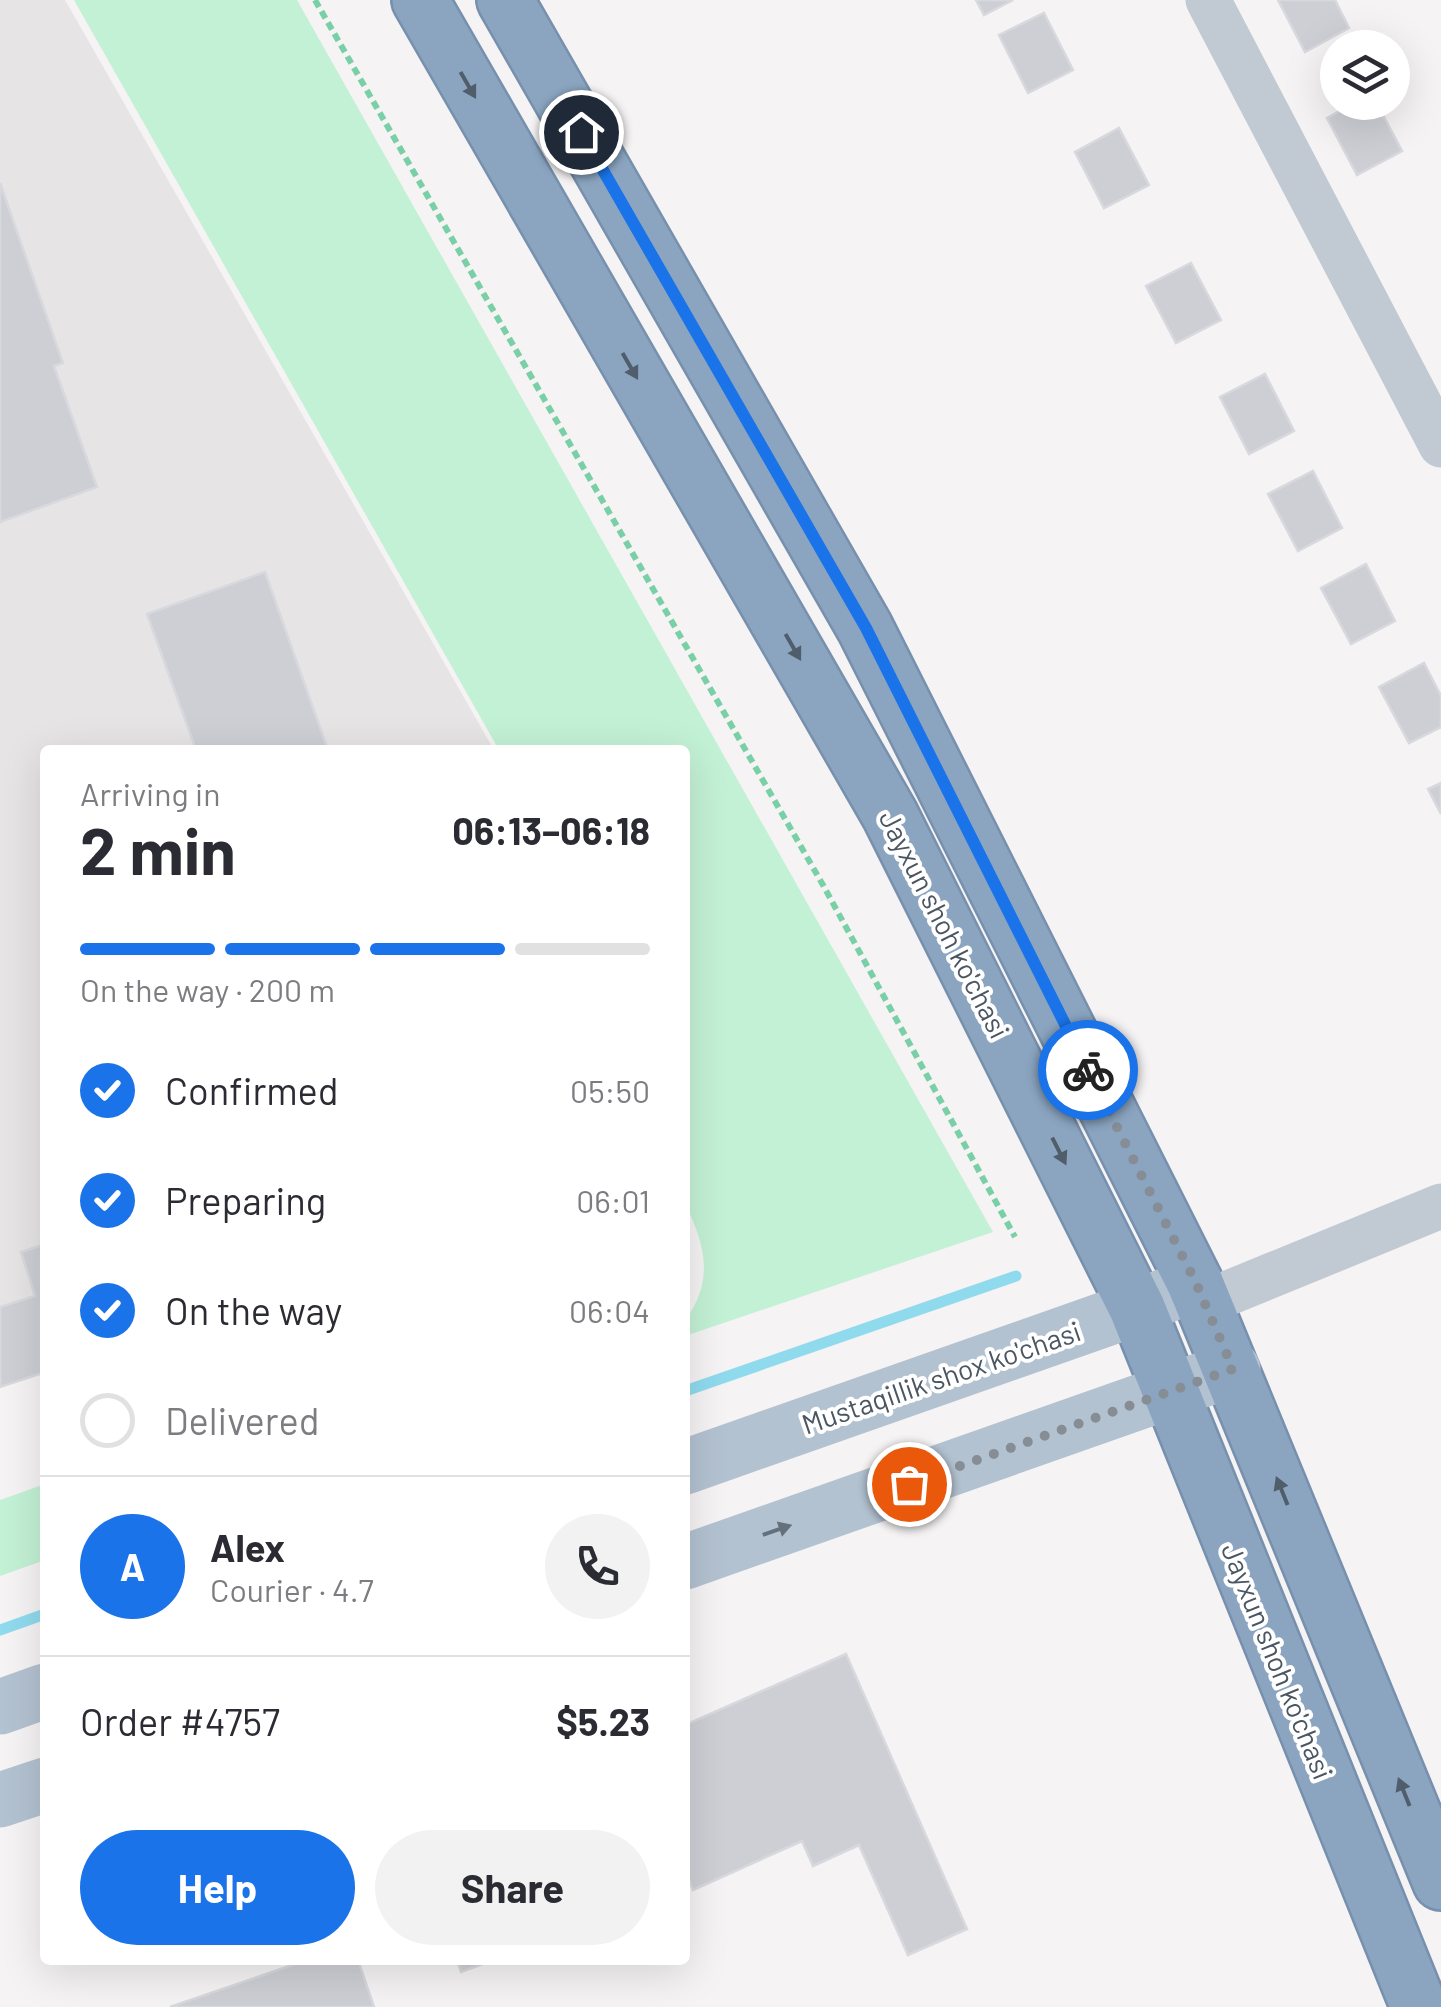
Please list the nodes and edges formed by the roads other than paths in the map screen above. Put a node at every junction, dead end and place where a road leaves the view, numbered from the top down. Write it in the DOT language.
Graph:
graph roads {
  1 [pos="420,0"];
  2 [pos="505,0"];
  3 [pos="1208,0"];
  4 [pos="1441,444"];
  5 [pos="1441,1206"];
  6 [pos="1200,1293"];
  7 [pos="1137,1308"];
  8 [pos="1233,1369"];
  9 [pos="1170,1393"];
  10 [pos="690,1464"];
  11 [pos="690,1560"];
  12 [pos="40,1693"];
  13 [pos="0,1707"];
  14 [pos="40,1786"];
  15 [pos="0,1800"];
  16 [pos="1441,1882"];
  17 [pos="1418,2007"];
  1 -- 7 [label="highway, Jayxun shoh ko'chasi, one-way"];
  2 -- 6 [label="highway"];
  3 -- 4 [label="street"];
  5 -- 6 [label="street"];
  6 -- 7 [label="main road, Mustaqillik shox ko'chasi"];
  6 -- 8 [label="highway"];
  7 -- 9 [label="highway, Jayxun shoh ko'chasi"];
  7 -- 10 [label="main road, Mustaqillik shox ko'chasi"];
  8 -- 9 [label="main road"];
  16 -- 8 [label="highway, one-way"];
  11 -- 9 [label="main road, one-way"];
  9 -- 17 [label="highway, Jayxun shoh ko'chasi"];
  12 -- 13 [label="main road"];
  14 -- 15 [label="main road"];
}
